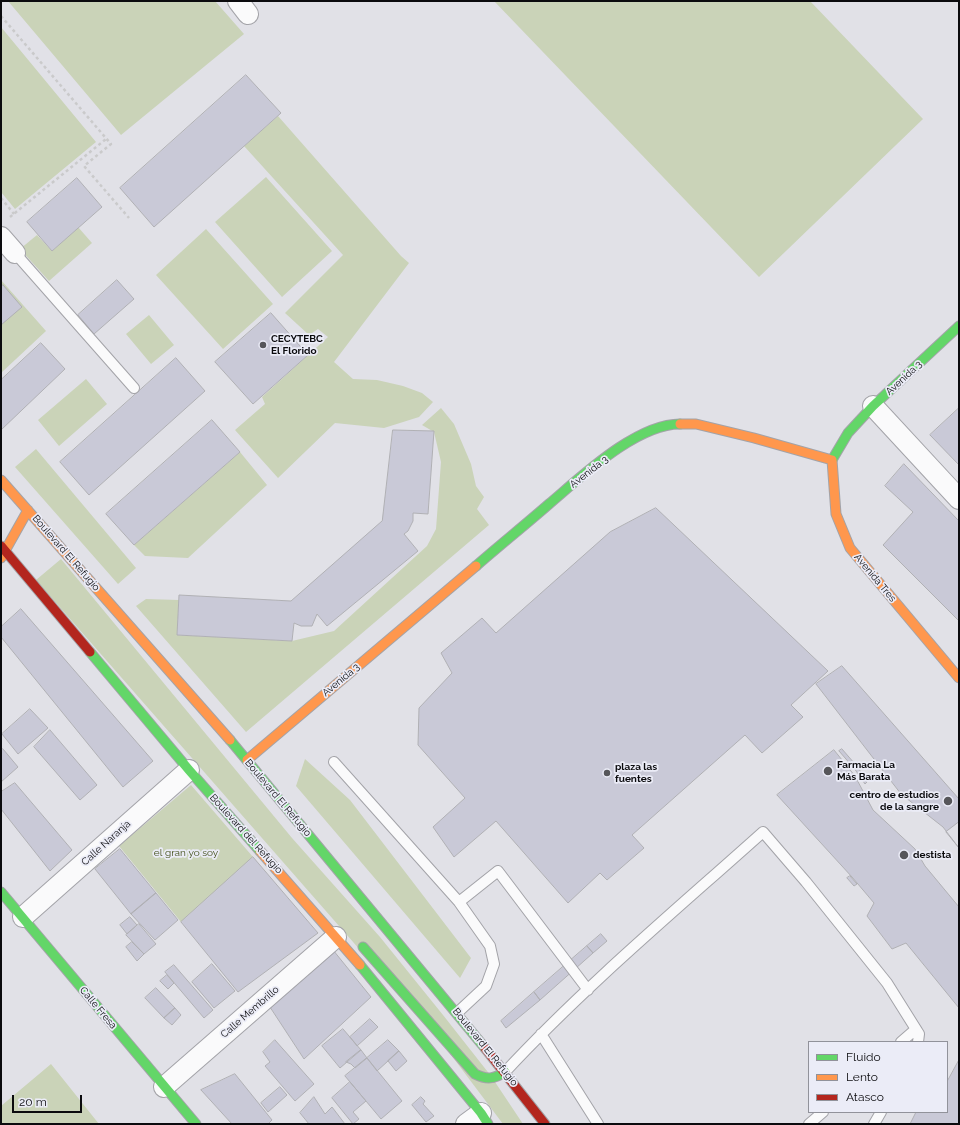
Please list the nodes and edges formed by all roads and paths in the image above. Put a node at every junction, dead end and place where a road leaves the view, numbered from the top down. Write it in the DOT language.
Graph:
graph roads {
  1 [pos="1,16"];
  2 [pos="106,139"];
  3 [pos="1,198"];
  4 [pos="14,214"];
  5 [pos="129,218"];
  6 [pos="6,240"];
  7 [pos="959,326"];
  8 [pos="134,388"];
  9 [pos="873,406"];
  10 [pos="832,460"];
  11 [pos="1,480"];
  12 [pos="959,499"];
  13 [pos="28,510"];
  14 [pos="2,552"];
  15 [pos="959,678"];
  16 [pos="247,760"];
  17 [pos="334,762"];
  18 [pos="189,770"];
  19 [pos="1,892"];
  20 [pos="459,902"];
  21 [pos="23,917"];
  22 [pos="341,943"];
  23 [pos="588,990"];
  24 [pos="457,1013"];
  25 [pos="916,1029"];
  26 [pos="541,1034"];
  27 [pos="902,1041"];
  28 [pos="918,1041"];
  29 [pos="506,1072"];
  30 [pos="164,1087"];
  31 [pos="822,1113"];
  32 [pos="880,1113"];
  33 [pos="478,1120"];
  34 [pos="196,1124"];
  35 [pos="545,1124"];
  36 [pos="598,1124"];
  37 [pos="809,1124"];
  38 [pos="874,1124"];
  1 -- 2 [label="path"];
  2 -- 4 [label="path"];
  2 -- 5 [label="path"];
  3 -- 4 [label="path"];
  4 -- 6 [label="path"];
  6 -- 8 [label="lane"];
  7 -- 9 [label="street, Avenida 3"];
  9 -- 10 [label="street, Avenida 3"];
  9 -- 12 [label="street"];
  10 -- 15 [label="street, Avenida Tres"];
  10 -- 16 [label="street, Avenida 3"];
  11 -- 13 [label="street, Boulevard El Refugio"];
  13 -- 14 [label="street"];
  13 -- 16 [label="street, Boulevard El Refugio"];
  14 -- 18 [label="street, Boulevard del Refugio"];
  16 -- 24 [label="street, Boulevard El Refugio"];
  17 -- 20 [label="lane"];
  18 -- 21 [label="street, Calle Naranja"];
  18 -- 22 [label="street, Boulevard del Refugio"];
  19 -- 21 [label="street, Calle Fresa"];
  20 -- 23 [label="lane"];
  20 -- 24 [label="lane"];
  21 -- 30 [label="street, Calle Fresa"];
  22 -- 29 [label="street"];
  22 -- 30 [label="street, Calle Membrillo"];
  22 -- 33 [label="street, Boulevard del Refugio"];
  23 -- 25 [label="lane"];
  23 -- 26 [label="lane"];
  24 -- 29 [label="street, Boulevard El Refugio"];
  25 -- 27 [label="lane"];
  25 -- 28 [label="lane"];
  26 -- 29 [label="lane"];
  26 -- 36 [label="lane"];
  29 -- 35 [label="street, Boulevard El Refugio"];
  30 -- 34 [label="street, Calle Fresa"];
  31 -- 37 [label="lane"];
  32 -- 38 [label="lane"];
}
